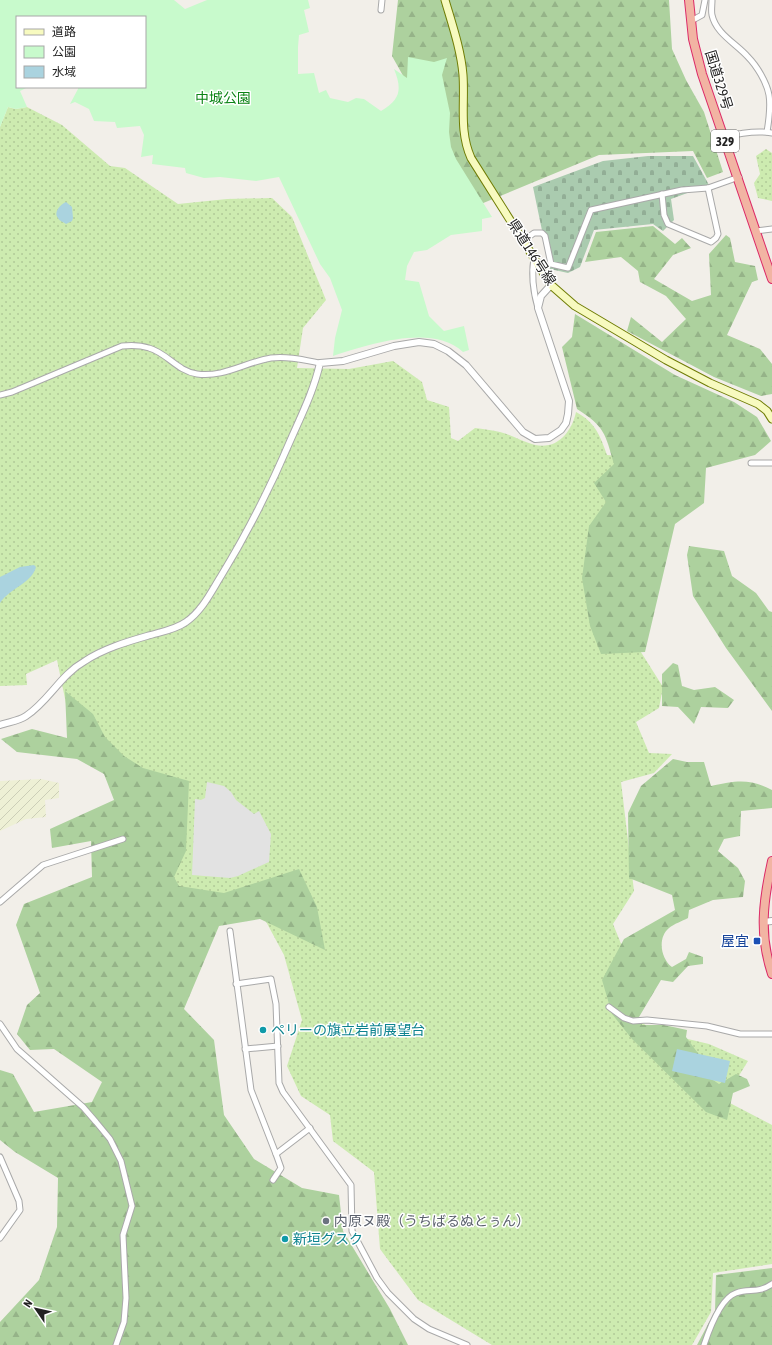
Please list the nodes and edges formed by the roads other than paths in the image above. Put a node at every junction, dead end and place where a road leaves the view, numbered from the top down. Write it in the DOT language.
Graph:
graph roads {
  1 [pos="382,0"];
  2 [pos="445,0"];
  3 [pos="689,0"];
  4 [pos="705,0"];
  5 [pos="712,0"];
  6 [pos="381,10"];
  7 [pos="691,21"];
  8 [pos="770,93"];
  9 [pos="769,132"];
  10 [pos="724,137"];
  11 [pos="739,177"];
  12 [pos="708,188"];
  13 [pos="662,194"];
  14 [pos="772,229"];
  15 [pos="756,231"];
  16 [pos="523,241"];
  17 [pos="534,258"];
  18 [pos="772,279"];
  19 [pos="551,285"];
  20 [pos="538,308"];
  21 [pos="320,363"];
  22 [pos="0,395"];
  23 [pos="772,419"];
  24 [pos="751,463"];
  25 [pos="772,463"];
  26 [pos="0,725"];
  27 [pos="123,839"];
  28 [pos="772,861"];
  29 [pos="0,902"];
  30 [pos="772,921"];
  31 [pos="763,922"];
  32 [pos="230,931"];
  33 [pos="772,974"];
  34 [pos="236,984"];
  35 [pos="608,1007"];
  36 [pos="0,1024"];
  37 [pos="772,1034"];
  38 [pos="278,1046"];
  39 [pos="245,1049"];
  40 [pos="310,1128"];
  41 [pos="276,1154"];
  42 [pos="1,1160"];
  43 [pos="273,1180"];
  44 [pos="0,1238"];
  45 [pos="772,1284"];
  46 [pos="116,1345"];
  47 [pos="467,1345"];
  48 [pos="704,1345"];
  1 -- 6 [label="street"];
  2 -- 16 [label="main road, 県道146号線"];
  3 -- 7 [label="highway, 国道329号 / 329"];
  4 -- 7 [label="street"];
  5 -- 8 [label="street"];
  7 -- 10 [label="highway, 国道329号 / 329"];
  8 -- 9 [label="street"];
  9 -- 10 [label="street"];
  10 -- 11 [label="highway, 国道329号 / 329"];
  11 -- 12 [label="street"];
  11 -- 15 [label="highway, 国道329号 / 329"];
  12 -- 13 [label="street"];
  12 -- 13 [label="street"];
  13 -- 16 [label="street"];
  14 -- 15 [label="street"];
  15 -- 18 [label="highway, 国道329号 / 329"];
  16 -- 17 [label="main road, 県道146号線"];
  17 -- 19 [label="main road, 県道146号線"];
  17 -- 20 [label="street"];
  19 -- 20 [label="street"];
  19 -- 23 [label="main road, 県道146号線"];
  20 -- 21 [label="street"];
  21 -- 22 [label="street"];
  21 -- 26 [label="street"];
  24 -- 25 [label="street"];
  27 -- 29 [label="street"];
  28 -- 31 [label="highway"];
  30 -- 31 [label="street"];
  31 -- 33 [label="highway"];
  32 -- 34 [label="street"];
  34 -- 38 [label="street"];
  34 -- 39 [label="street"];
  35 -- 37 [label="street"];
  36 -- 46 [label="street"];
  38 -- 39 [label="street"];
  38 -- 40 [label="street"];
  39 -- 41 [label="street"];
  40 -- 41 [label="street"];
  40 -- 47 [label="street"];
  41 -- 43 [label="street"];
  42 -- 44 [label="street"];
  45 -- 48 [label="street"];
}
